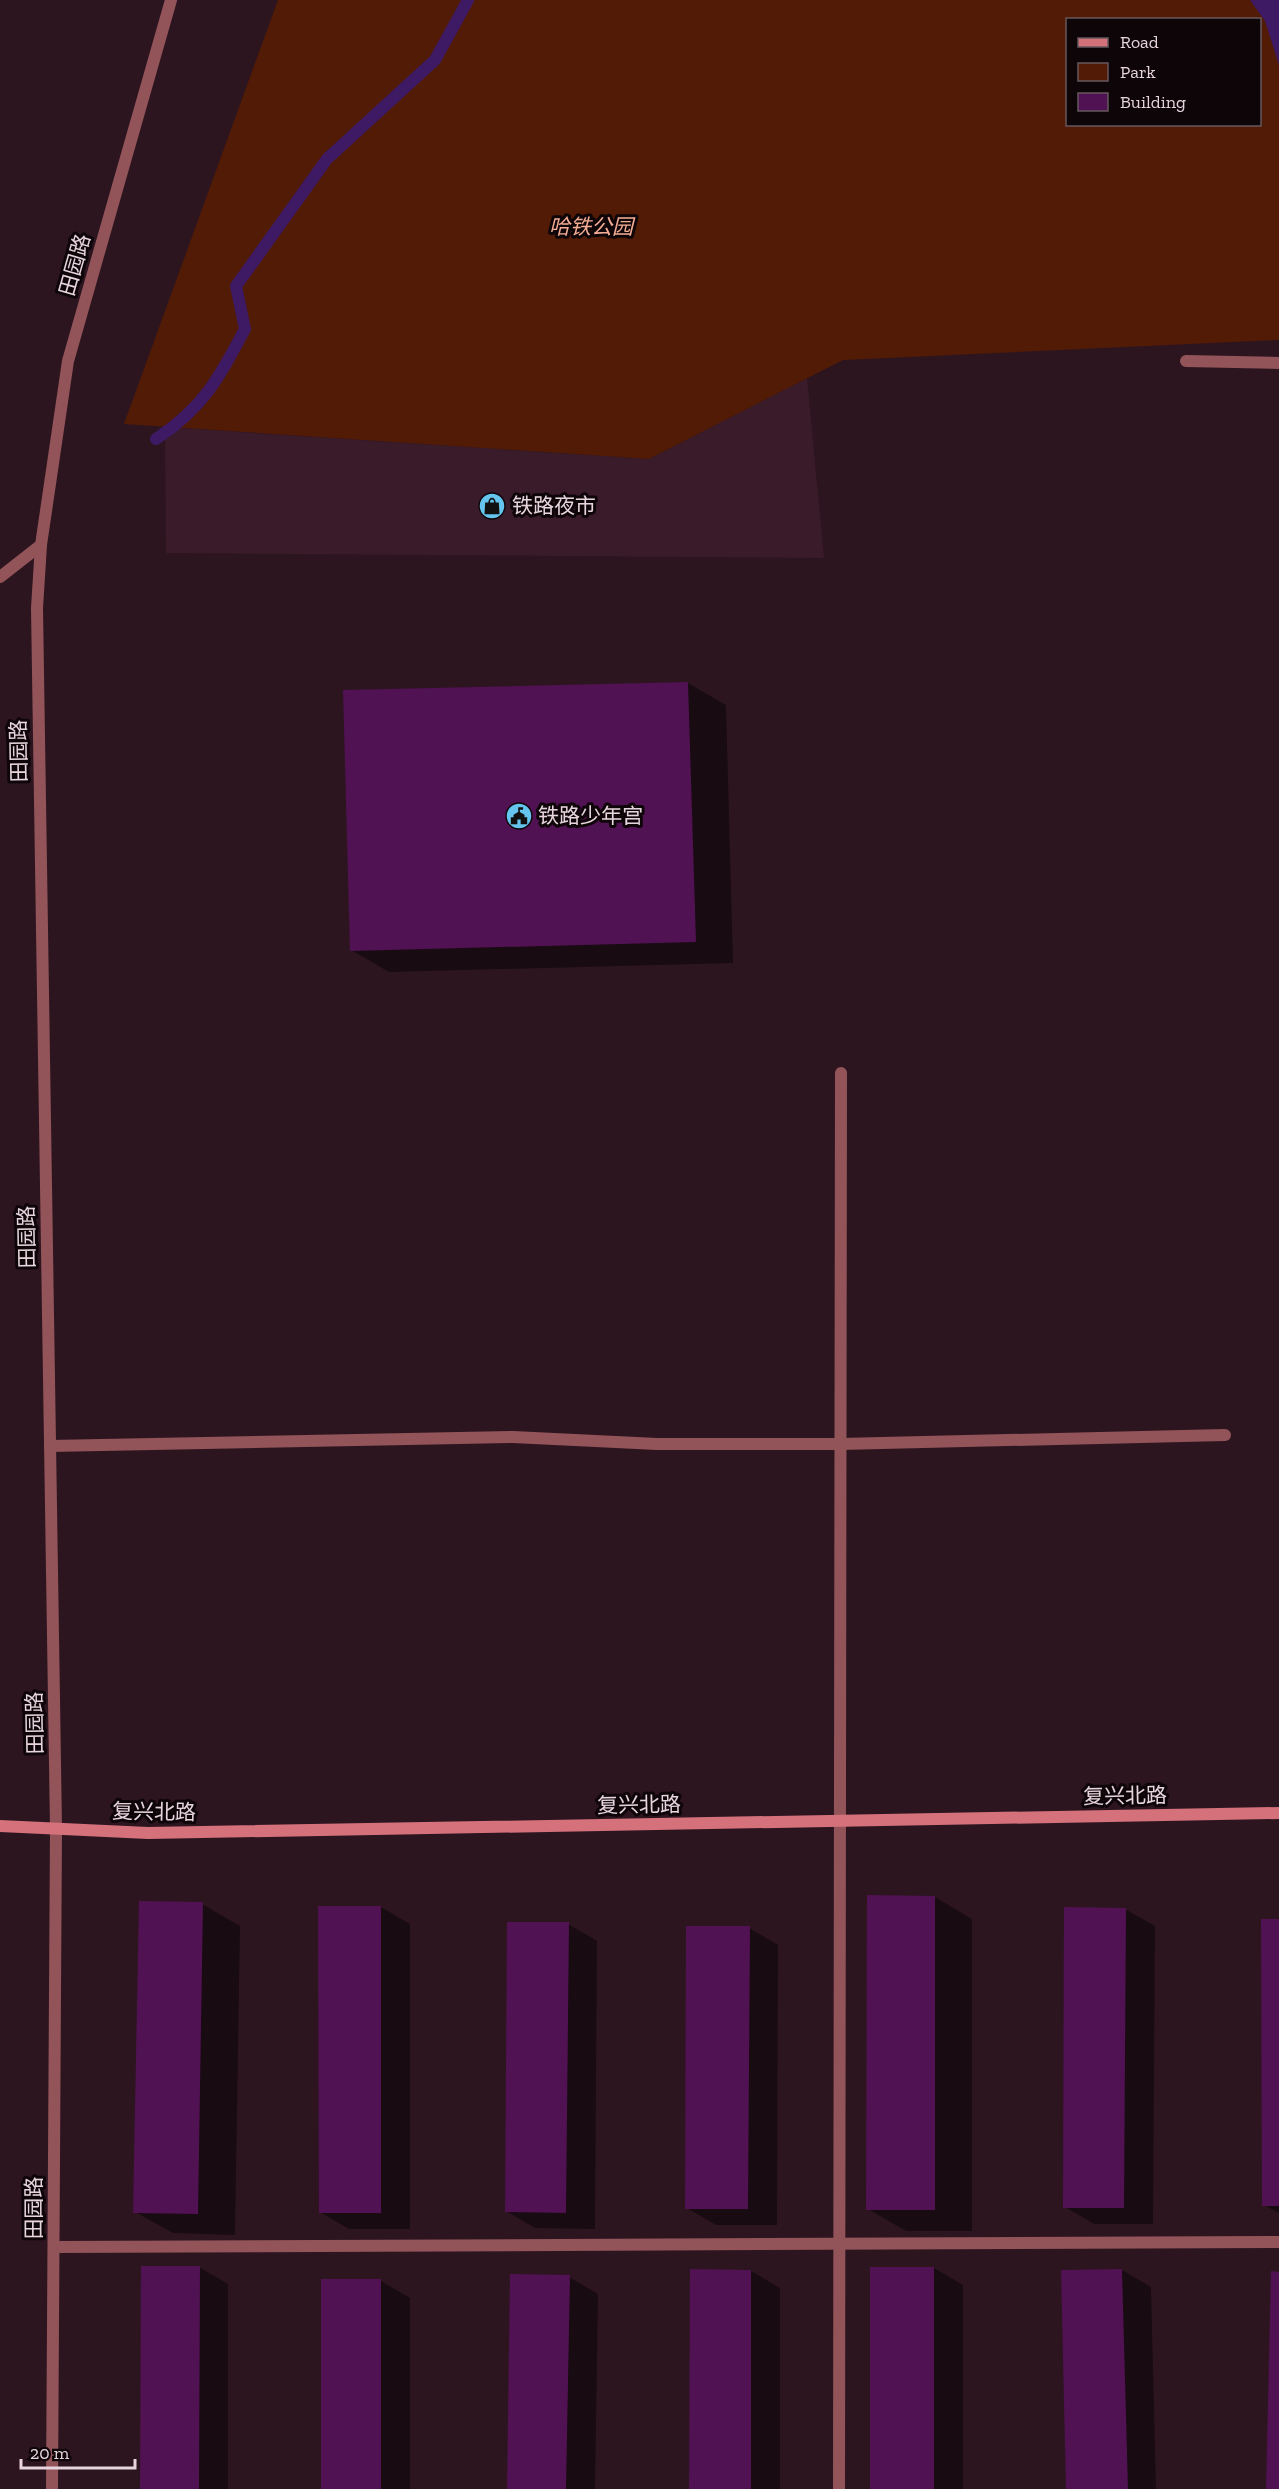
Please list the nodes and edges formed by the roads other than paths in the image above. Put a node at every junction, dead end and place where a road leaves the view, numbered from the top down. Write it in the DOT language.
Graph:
graph roads {
  1 [pos="171,0"];
  2 [pos="1186,361"];
  3 [pos="1279,363"];
  4 [pos="41,545"];
  5 [pos="0,577"];
  6 [pos="841,1073"];
  7 [pos="1224,1435"];
  8 [pos="840,1444"];
  9 [pos="50,1446"];
  10 [pos="1279,1813"];
  11 [pos="839,1821"];
  12 [pos="0,1826"];
  13 [pos="56,1828"];
  14 [pos="1279,2242"];
  15 [pos="839,2245"];
  16 [pos="54,2247"];
  17 [pos="52,2489"];
  18 [pos="839,2489"];
  1 -- 4 [label="street, 田园路"];
  2 -- 3 [label="street"];
  4 -- 5 [label="street"];
  4 -- 9 [label="street, 田园路"];
  6 -- 8 [label="street"];
  7 -- 8 [label="street"];
  8 -- 9 [label="street"];
  8 -- 11 [label="street"];
  9 -- 13 [label="street, 田园路"];
  10 -- 11 [label="street, 复兴北路"];
  11 -- 13 [label="street, 复兴北路"];
  11 -- 15 [label="street"];
  12 -- 13 [label="street, 复兴北路"];
  13 -- 16 [label="street, 田园路"];
  14 -- 15 [label="street"];
  15 -- 16 [label="street"];
  15 -- 18 [label="street"];
  16 -- 17 [label="street, 田园路"];
}
